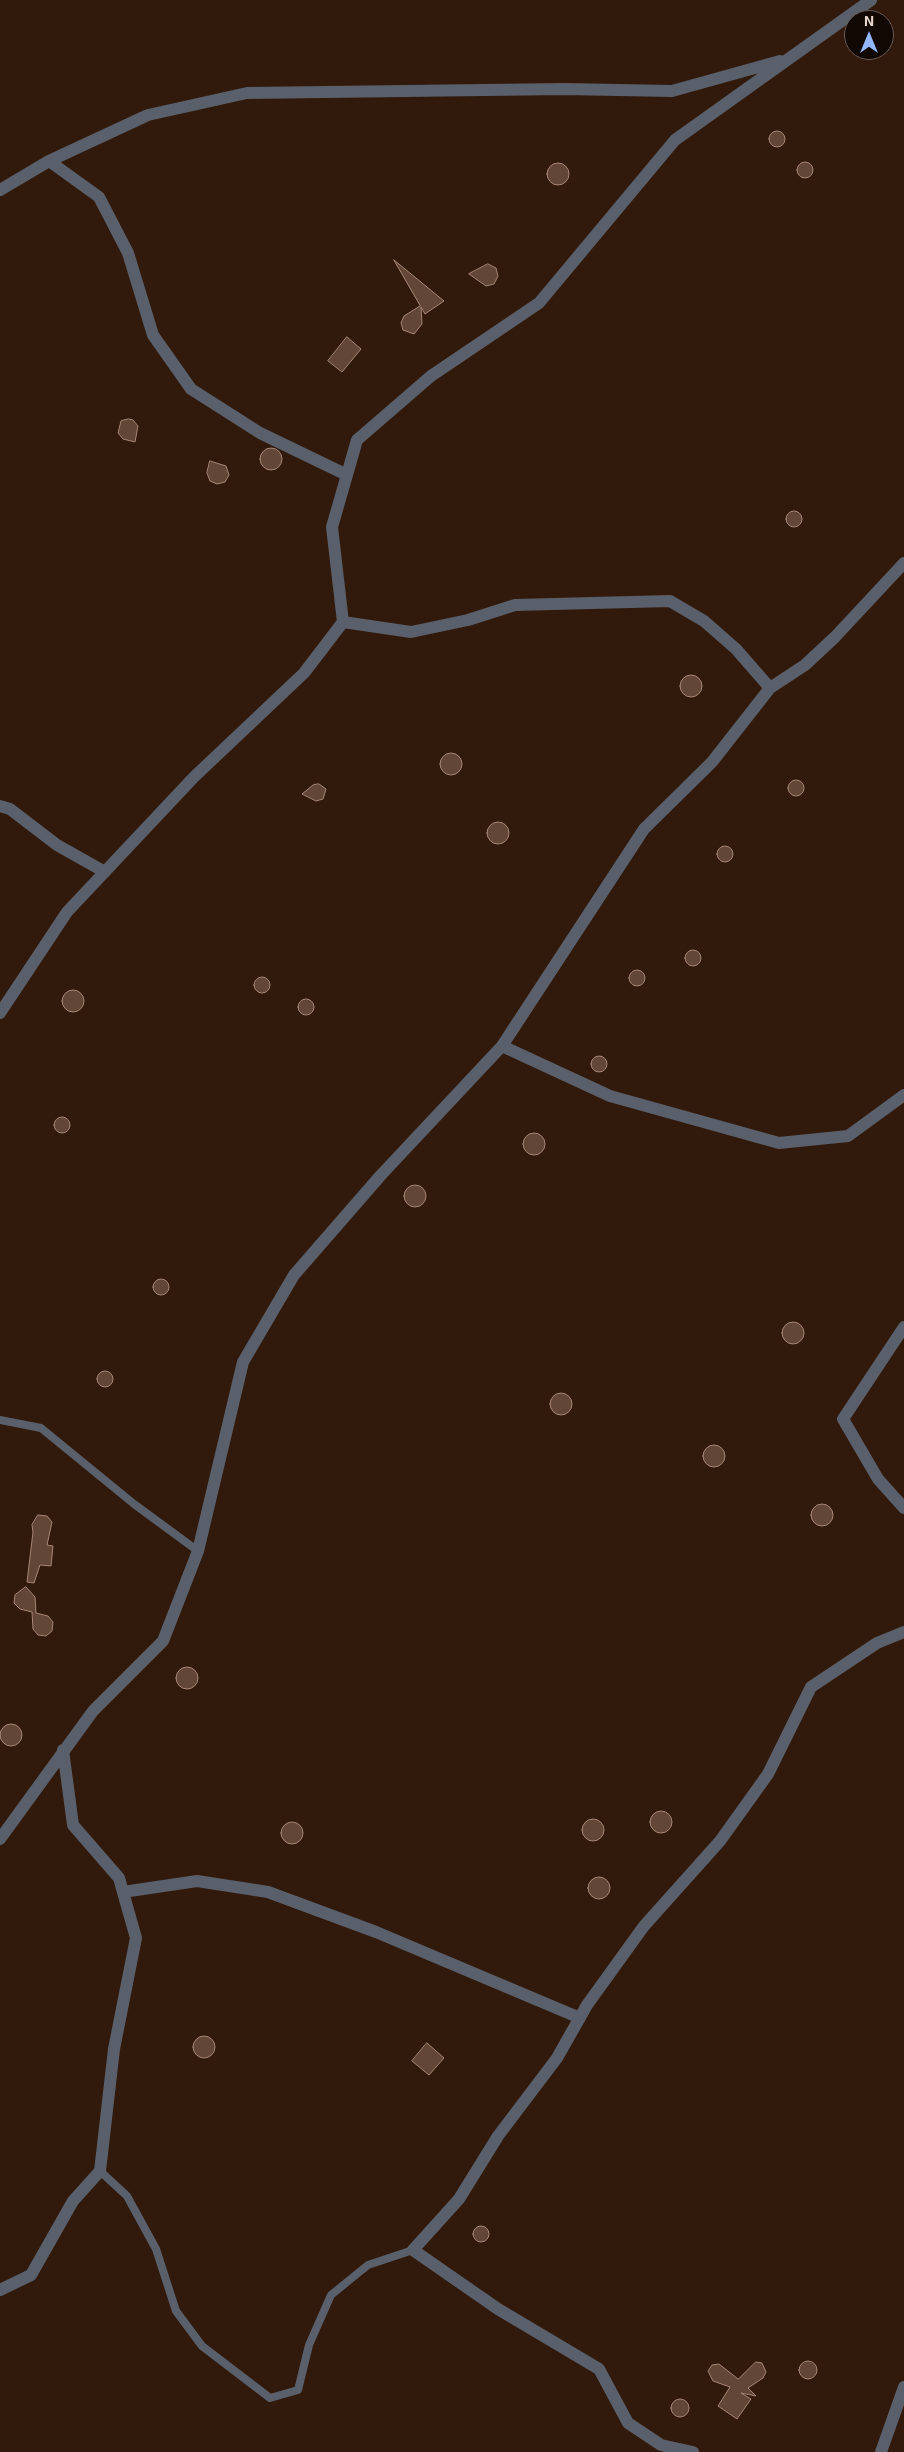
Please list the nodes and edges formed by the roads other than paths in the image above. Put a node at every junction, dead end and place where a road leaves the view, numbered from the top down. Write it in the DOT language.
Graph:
graph roads {
  1 [pos="871,0"];
  2 [pos="790,58"];
  3 [pos="49,161"];
  4 [pos="0,190"];
  5 [pos="347,475"];
  6 [pos="904,563"];
  7 [pos="343,622"];
  8 [pos="770,688"];
  9 [pos="0,806"];
  10 [pos="105,872"];
  11 [pos="0,1013"];
  12 [pos="502,1046"];
  13 [pos="904,1095"];
  14 [pos="904,1327"];
  15 [pos="0,1420"];
  16 [pos="904,1508"];
  17 [pos="198,1551"];
  18 [pos="904,1632"];
  19 [pos="63,1750"];
  20 [pos="0,1839"];
  21 [pos="123,1892"];
  22 [pos="580,2018"];
  23 [pos="100,2171"];
  24 [pos="413,2250"];
  25 [pos="0,2290"];
  26 [pos="904,2387"];
  27 [pos="693,2452"];
  28 [pos="881,2452"];
  1 -- 2 [label="street"];
  2 -- 3 [label="street"];
  2 -- 5 [label="street"];
  3 -- 4 [label="street"];
  3 -- 5 [label="street"];
  5 -- 7 [label="street"];
  6 -- 8 [label="street"];
  7 -- 8 [label="street"];
  7 -- 10 [label="street"];
  8 -- 12 [label="street"];
  9 -- 10 [label="street"];
  10 -- 11 [label="street"];
  12 -- 13 [label="street"];
  12 -- 17 [label="street"];
  14 -- 16 [label="street"];
  15 -- 17 [label="lane"];
  17 -- 19 [label="street"];
  18 -- 22 [label="street"];
  19 -- 20 [label="street"];
  19 -- 21 [label="street"];
  21 -- 22 [label="street"];
  21 -- 23 [label="street"];
  22 -- 24 [label="street"];
  23 -- 24 [label="lane"];
  23 -- 25 [label="street"];
  24 -- 27 [label="street"];
  26 -- 28 [label="street"];
}
